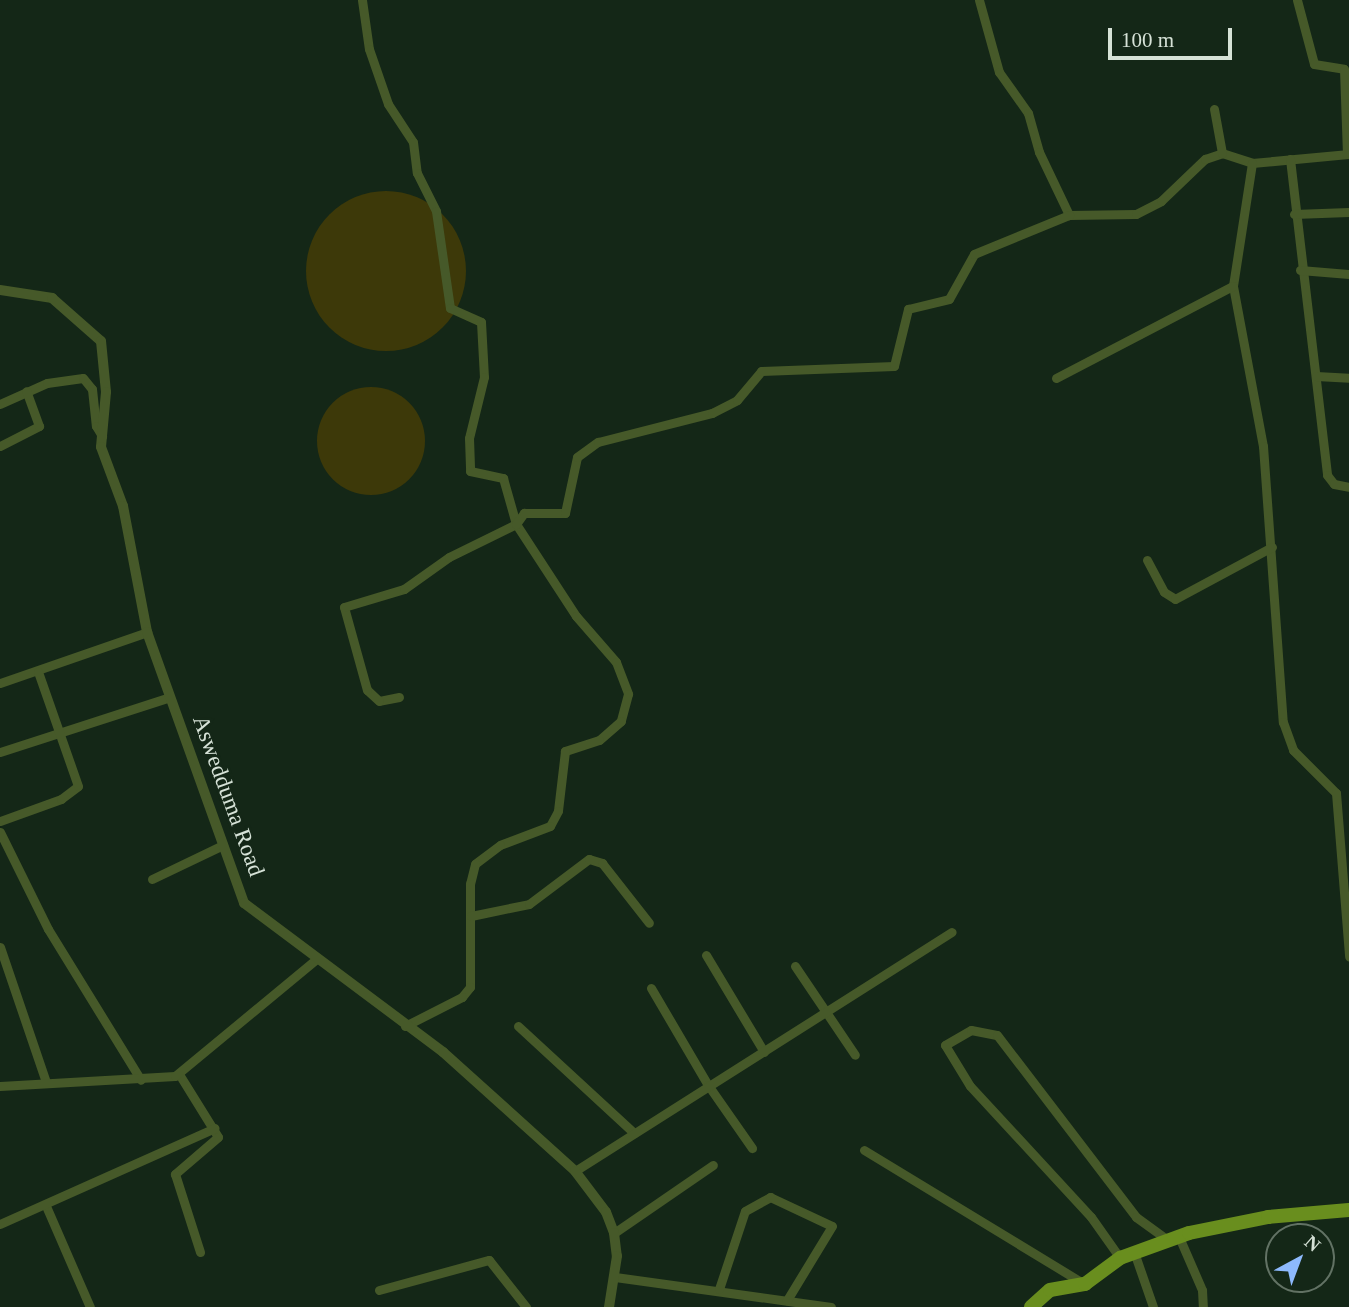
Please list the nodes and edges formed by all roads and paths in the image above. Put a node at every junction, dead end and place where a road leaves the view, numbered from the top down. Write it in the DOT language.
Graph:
graph roads {
  1 [pos="362,0"];
  2 [pos="979,0"];
  3 [pos="1297,0"];
  4 [pos="1214,109"];
  5 [pos="1222,153"];
  6 [pos="1348,154"];
  7 [pos="1290,159"];
  8 [pos="1252,163"];
  9 [pos="1349,212"];
  10 [pos="1294,214"];
  11 [pos="1069,215"];
  12 [pos="1300,270"];
  13 [pos="1349,274"];
  14 [pos="1233,286"];
  15 [pos="0,290"];
  16 [pos="1316,376"];
  17 [pos="1056,378"];
  18 [pos="1349,379"];
  19 [pos="26,391"];
  20 [pos="0,404"];
  21 [pos="102,436"];
  22 [pos="0,446"];
  23 [pos="1349,487"];
  24 [pos="516,524"];
  25 [pos="1272,547"];
  26 [pos="1147,560"];
  27 [pos="147,632"];
  28 [pos="38,671"];
  29 [pos="0,683"];
  30 [pos="167,698"];
  31 [pos="399,698"];
  32 [pos="58,732"];
  33 [pos="0,751"];
  34 [pos="0,821"];
  35 [pos="0,832"];
  36 [pos="223,845"];
  37 [pos="152,879"];
  38 [pos="1348,891"];
  39 [pos="471,916"];
  40 [pos="649,923"];
  41 [pos="951,932"];
  42 [pos="0,947"];
  43 [pos="706,955"];
  44 [pos="1349,956"];
  45 [pos="315,960"];
  46 [pos="795,966"];
  47 [pos="651,988"];
  48 [pos="824,1012"];
  49 [pos="405,1026"];
  50 [pos="518,1026"];
  51 [pos="764,1052"];
  52 [pos="856,1055"];
  53 [pos="179,1074"];
  54 [pos="141,1080"];
  55 [pos="46,1082"];
  56 [pos="0,1086"];
  57 [pos="708,1086"];
  58 [pos="215,1128"];
  59 [pos="634,1133"];
  60 [pos="752,1147"];
  61 [pos="864,1150"];
  62 [pos="713,1165"];
  63 [pos="575,1171"];
  64 [pos="47,1206"];
  65 [pos="1349,1210"];
  66 [pos="0,1224"];
  67 [pos="614,1233"];
  68 [pos="1174,1239"];
  69 [pos="200,1252"];
  70 [pos="1127,1255"];
  71 [pos="615,1277"];
  72 [pos="1085,1284"];
  73 [pos="379,1290"];
  74 [pos="719,1290"];
  75 [pos="787,1300"];
  76 [pos="90,1307"];
  77 [pos="526,1307"];
  78 [pos="609,1307"];
  79 [pos="831,1307"];
  80 [pos="1031,1307"];
  81 [pos="1153,1307"];
  82 [pos="1203,1307"];
  1 -- 24 [label="street"];
  2 -- 11 [label="street"];
  3 -- 6 [label="street"];
  4 -- 5 [label="street"];
  5 -- 8 [label="street"];
  5 -- 11 [label="street"];
  6 -- 7 [label="street"];
  7 -- 8 [label="street"];
  7 -- 10 [label="street"];
  8 -- 14 [label="street"];
  9 -- 10 [label="street"];
  10 -- 12 [label="street"];
  11 -- 24 [label="street"];
  12 -- 13 [label="street"];
  12 -- 16 [label="street"];
  14 -- 17 [label="street"];
  14 -- 25 [label="street"];
  15 -- 21 [label="street, Aswedduma Road"];
  16 -- 18 [label="street"];
  16 -- 23 [label="street"];
  19 -- 20 [label="street"];
  19 -- 21 [label="street"];
  19 -- 22 [label="street"];
  21 -- 27 [label="street, Aswedduma Road"];
  24 -- 31 [label="street"];
  24 -- 39 [label="street"];
  25 -- 26 [label="street"];
  25 -- 38 [label="street"];
  27 -- 28 [label="street"];
  27 -- 36 [label="street, Aswedduma Road"];
  28 -- 29 [label="street"];
  28 -- 32 [label="street"];
  30 -- 32 [label="street"];
  32 -- 33 [label="street"];
  32 -- 34 [label="street"];
  35 -- 54 [label="street"];
  36 -- 37 [label="street"];
  36 -- 45 [label="street, Aswedduma Road"];
  38 -- 44 [label="street"];
  39 -- 40 [label="street"];
  39 -- 49 [label="street"];
  41 -- 48 [label="street"];
  42 -- 55 [label="street"];
  43 -- 51 [label="street"];
  45 -- 49 [label="street, Aswedduma Road"];
  45 -- 53 [label="street"];
  46 -- 48 [label="street"];
  47 -- 57 [label="street"];
  48 -- 51 [label="street"];
  48 -- 52 [label="street"];
  49 -- 63 [label="street, Aswedduma Road"];
  50 -- 59 [label="street"];
  51 -- 57 [label="street"];
  53 -- 54 [label="street"];
  53 -- 58 [label="street"];
  54 -- 55 [label="street"];
  55 -- 56 [label="street"];
  57 -- 59 [label="street"];
  57 -- 60 [label="street"];
  58 -- 64 [label="street"];
  58 -- 69 [label="street"];
  59 -- 63 [label="street"];
  61 -- 72 [label="street"];
  62 -- 67 [label="street"];
  63 -- 67 [label="street, Aswedduma Road"];
  64 -- 66 [label="street"];
  64 -- 76 [label="street"];
  65 -- 68 [label="main road"];
  67 -- 71 [label="street, Aswedduma Road"];
  68 -- 70 [label="main road"];
  68 -- 70 [label="street"];
  68 -- 82 [label="street"];
  70 -- 72 [label="main road"];
  70 -- 81 [label="street"];
  71 -- 74 [label="street"];
  71 -- 78 [label="street, Aswedduma Road"];
  72 -- 80 [label="main road"];
  73 -- 77 [label="street"];
  74 -- 75 [label="street"];
  74 -- 75 [label="street"];
  75 -- 79 [label="street"];
}
